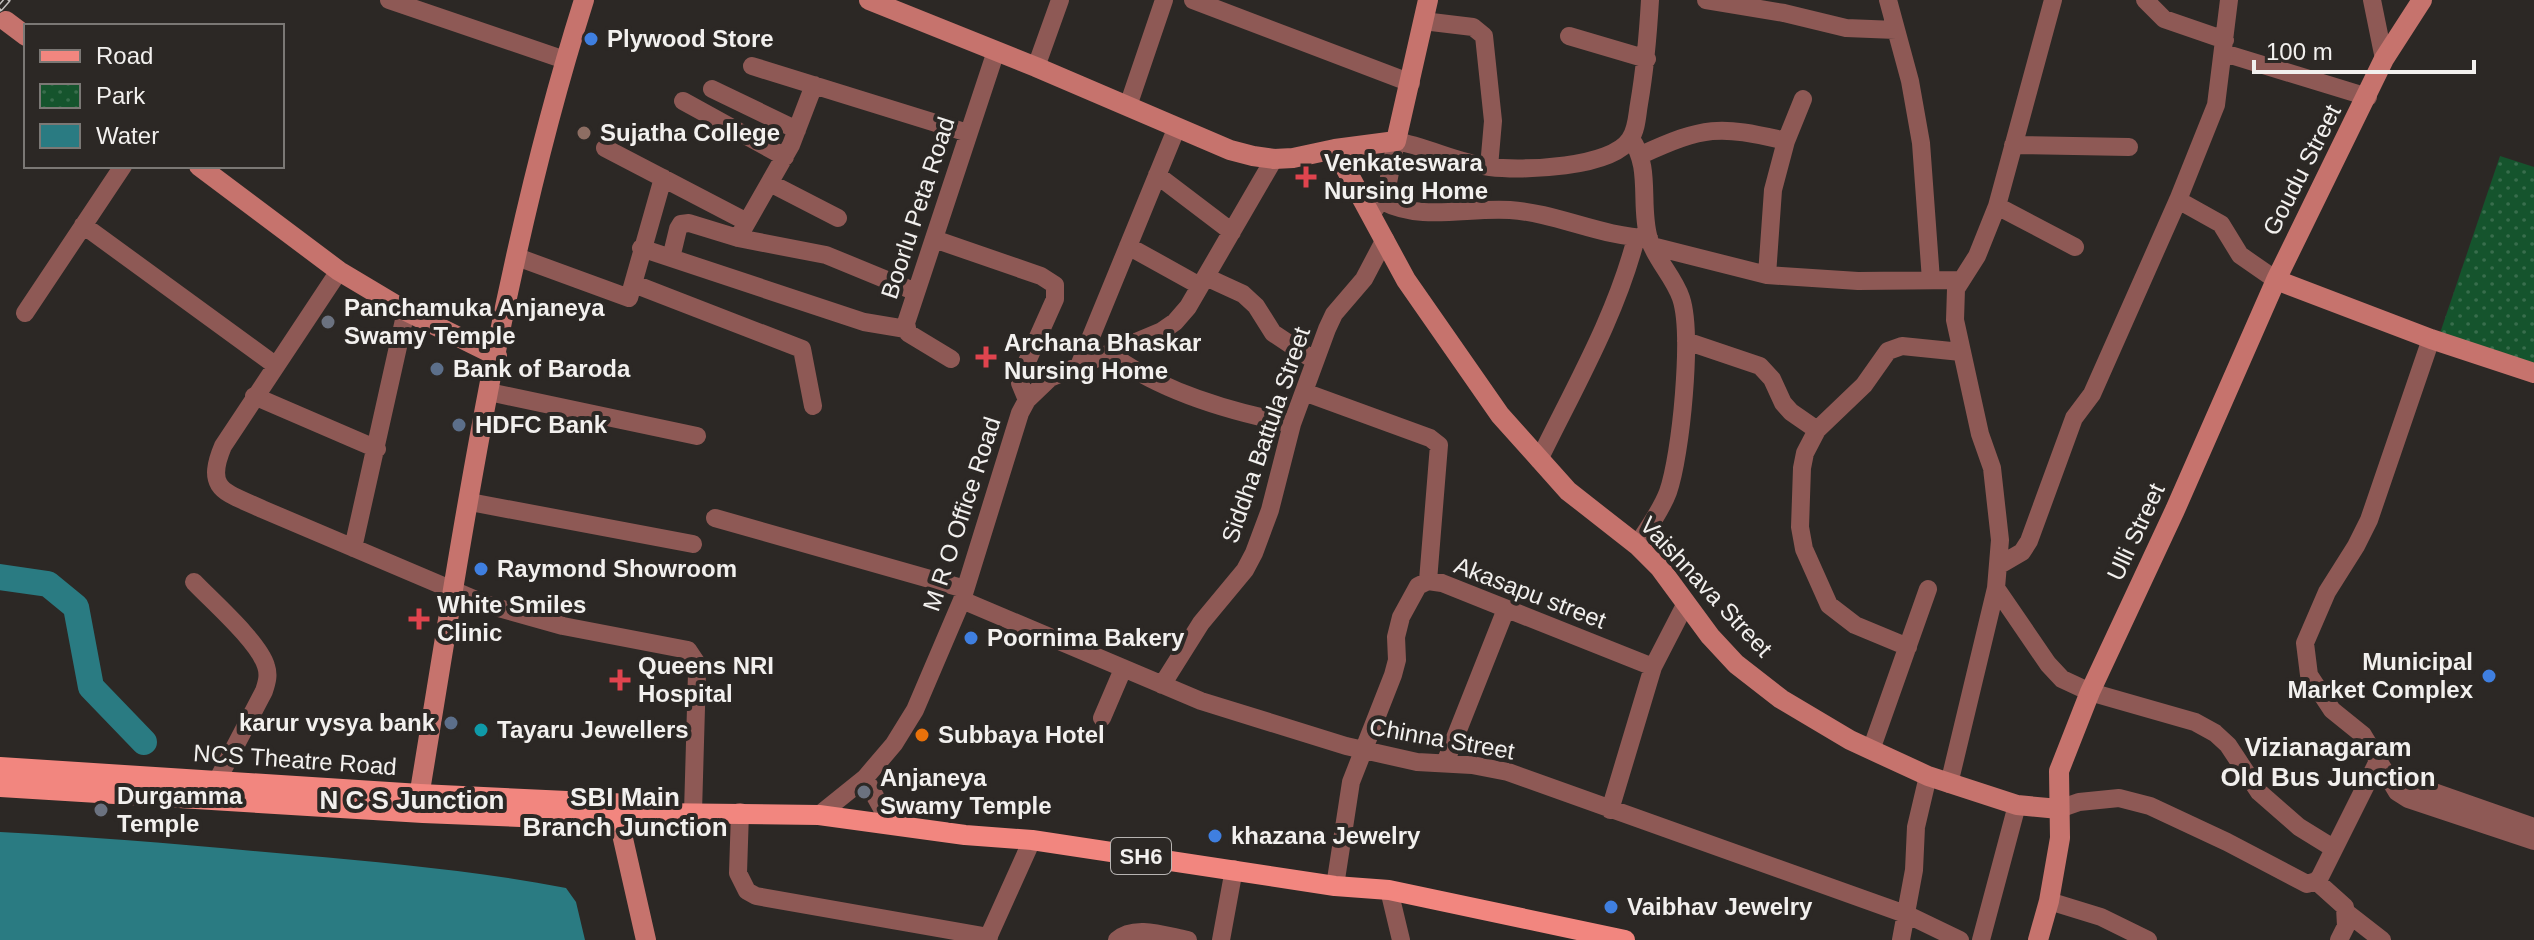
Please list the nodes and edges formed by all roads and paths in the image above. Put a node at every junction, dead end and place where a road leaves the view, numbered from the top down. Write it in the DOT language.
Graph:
graph roads {
  1 [pos="389,0"];
  2 [pos="584,0"];
  3 [pos="869,0"];
  4 [pos="1060,0"];
  5 [pos="1164,0"];
  6 [pos="1193,0"];
  7 [pos="1428,0"];
  8 [pos="1650,0"];
  9 [pos="1706,0"];
  10 [pos="1888,0"];
  11 [pos="2145,0"];
  12 [pos="2229,0"];
  13 [pos="2372,0"];
  14 [pos="2422,0"];
  15 [pos="2046,3"];
  16 [pos="3,18"];
  17 [pos="1423,21"];
  18 [pos="1896,30"];
  19 [pos="24,34"];
  20 [pos="1569,36"];
  21 [pos="2224,47"];
  22 [pos="996,51"];
  23 [pos="1647,59"];
  24 [pos="2384,59"];
  25 [pos="565,60"];
  26 [pos="752,66"];
  27 [pos="1036,67"];
  28 [pos="1411,83"];
  29 [pos="814,85"];
  30 [pos="712,89"];
  31 [pos="2368,97"];
  32 [pos="1803,99"];
  33 [pos="683,101"];
  34 [pos="1128,106"];
  35 [pos="1177,127"];
  36 [pos="797,130"];
  37 [pos="968,133"];
  38 [pos="1396,141"];
  39 [pos="1786,141"];
  40 [pos="2013,145"];
  41 [pos="1636,147"];
  42 [pos="2129,147"];
  43 [pos="605,148"];
  44 [pos="1335,149"];
  45 [pos="785,157"];
  46 [pos="1274,159"];
  47 [pos="1489,167"];
  48 [pos="122,168"];
  49 [pos="202,168"];
  50 [pos="1157,175"];
  51 [pos="663,178"];
  52 [pos="770,183"];
  53 [pos="2178,200"];
  54 [pos="1997,206"];
  55 [pos="1377,207"];
  56 [pos="838,218"];
  57 [pos="83,225"];
  58 [pos="743,230"];
  59 [pos="1232,232"];
  60 [pos="934,239"];
  61 [pos="1385,239"];
  62 [pos="1645,241"];
  63 [pos="1128,246"];
  64 [pos="2075,247"];
  65 [pos="641,248"];
  66 [pos="517,257"];
  67 [pos="671,258"];
  68 [pos="339,271"];
  69 [pos="1767,275"];
  70 [pos="1931,280"];
  71 [pos="1960,280"];
  72 [pos="2276,280"];
  73 [pos="1203,281"];
  74 [pos="634,284"];
  75 [pos="916,292"];
  76 [pos="406,311"];
  77 [pos="25,313"];
  78 [pos="906,329"];
  79 [pos="2431,339"];
  80 [pos="1686,341"];
  81 [pos="1961,352"];
  82 [pos="1110,353"];
  83 [pos="497,356"];
  84 [pos="951,359"];
  85 [pos="1315,361"];
  86 [pos="275,365"];
  87 [pos="1079,366"];
  88 [pos="2534,373"];
  89 [pos="489,392"];
  90 [pos="1304,392"];
  91 [pos="254,396"];
  92 [pos="1027,400"];
  93 [pos="813,406"];
  94 [pos="1292,424"];
  95 [pos="1817,430"];
  96 [pos="697,436"];
  97 [pos="377,449"];
  98 [pos="1539,460"];
  99 [pos="470,502"];
  100 [pos="715,518"];
  101 [pos="693,544"];
  102 [pos="1637,545"];
  103 [pos="353,548"];
  104 [pos="1998,566"];
  105 [pos="1428,581"];
  106 [pos="194,582"];
  107 [pos="1996,588"];
  108 [pos="1928,589"];
  109 [pos="454,592"];
  110 [pos="963,594"];
  111 [pos="1686,603"];
  112 [pos="1506,609"];
  113 [pos="1908,647"];
  114 [pos="1653,667"];
  115 [pos="1123,669"];
  116 [pos="1162,685"];
  117 [pos="2090,692"];
  118 [pos="1102,718"];
  119 [pos="1362,750"];
  120 [pos="1871,750"];
  121 [pos="2379,759"];
  122 [pos="1445,763"];
  123 [pos="0,767"];
  124 [pos="1928,776"];
  125 [pos="865,778"];
  126 [pos="2389,780"];
  127 [pos="217,781"];
  128 [pos="1949,784"];
  129 [pos="0,787"];
  130 [pos="418,803"];
  131 [pos="2017,805"];
  132 [pos="2059,809"];
  133 [pos="1610,810"];
  134 [pos="631,812"];
  135 [pos="693,812"];
  136 [pos="740,812"];
  137 [pos="819,815"];
  138 [pos="891,825"];
  139 [pos="2534,827"];
  140 [pos="1032,840"];
  141 [pos="2534,841"];
  142 [pos="2333,848"];
  143 [pos="1234,869"];
  144 [pos="2316,881"];
  145 [pos="1335,886"];
  146 [pos="1389,890"];
  147 [pos="2049,901"];
  148 [pos="2346,912"];
  149 [pos="1908,915"];
  150 [pos="1574,934"];
  151 [pos="988,938"];
  152 [pos="646,940"];
  153 [pos="657,940"];
  154 [pos="1117,940"];
  155 [pos="1188,940"];
  156 [pos="1221,940"];
  157 [pos="1401,940"];
  158 [pos="1625,940"];
  159 [pos="1901,940"];
  160 [pos="1960,940"];
  161 [pos="1981,940"];
  162 [pos="2038,940"];
  163 [pos="2148,940"];
  164 [pos="2339,940"];
  165 [pos="2382,940"];
  1 -- 25 [label="street"];
  2 -- 25 [label="street"];
  3 -- 22 [label="street"];
  4 -- 27 [label="street"];
  5 -- 34 [label="street"];
  6 -- 28 [label="street"];
  7 -- 17 [label="street"];
  8 -- 23 [label="street"];
  9 -- 18 [label="street"];
  10 -- 18 [label="street"];
  11 -- 21 [label="street"];
  12 -- 21 [label="street"];
  13 -- 24 [label="street"];
  14 -- 24 [label="street, Goudu Street"];
  15 -- 40 [label="street"];
  16 -- 19 [label="street"];
  17 -- 28 [label="street"];
  17 -- 47 [label="street"];
  18 -- 70 [label="street"];
  20 -- 23 [label="street"];
  21 -- 31 [label="street"];
  21 -- 53 [label="street"];
  22 -- 27 [label="street"];
  22 -- 37 [label="street, Boorlu Peta Road"];
  23 -- 41 [label="street"];
  24 -- 31 [label="street, Goudu Street"];
  25 -- 66 [label="street"];
  26 -- 29 [label="street"];
  27 -- 34 [label="street"];
  28 -- 38 [label="street"];
  29 -- 36 [label="street"];
  29 -- 37 [label="street"];
  30 -- 36 [label="street"];
  31 -- 72 [label="street, Goudu Street"];
  32 -- 39 [label="street"];
  33 -- 45 [label="street"];
  34 -- 35 [label="street"];
  35 -- 46 [label="street"];
  35 -- 50 [label="street"];
  36 -- 45 [label="street"];
  37 -- 60 [label="street, Boorlu Peta Road"];
  38 -- 44 [label="street"];
  38 -- 47 [label="street"];
  38 -- 55 [label="street"];
  39 -- 41 [label="street"];
  39 -- 69 [label="street"];
  40 -- 42 [label="street"];
  40 -- 54 [label="street"];
  41 -- 47 [label="street"];
  41 -- 62 [label="street"];
  43 -- 51 [label="street"];
  44 -- 46 [label="street"];
  44 -- 55 [label="street, Vaishnava Street"];
  45 -- 52 [label="street"];
  46 -- 59 [label="street, M R O Office Road"];
  48 -- 57 [label="street"];
  49 -- 68 [label="street"];
  50 -- 59 [label="street"];
  50 -- 63 [label="street"];
  51 -- 58 [label="street"];
  51 -- 65 [label="street"];
  52 -- 56 [label="street"];
  52 -- 58 [label="street"];
  53 -- 72 [label="street"];
  53 -- 104 [label="street"];
  54 -- 64 [label="street"];
  54 -- 71 [label="street"];
  55 -- 61 [label="street, Vaishnava Street"];
  55 -- 62 [label="street"];
  57 -- 77 [label="street"];
  57 -- 86 [label="street"];
  58 -- 67 [label="street"];
  58 -- 75 [label="street"];
  59 -- 73 [label="street, M R O Office Road"];
  60 -- 75 [label="street, Boorlu Peta Road"];
  60 -- 92 [label="street"];
  61 -- 85 [label="street, Siddha Battula Street"];
  61 -- 98 [label="street, Vaishnava Street"];
  62 -- 69 [label="street"];
  62 -- 80 [label="street"];
  62 -- 98 [label="street"];
  63 -- 73 [label="street"];
  63 -- 87 [label="street"];
  65 -- 67 [label="street"];
  65 -- 74 [label="street"];
  66 -- 74 [label="street"];
  66 -- 83 [label="street"];
  67 -- 78 [label="street"];
  68 -- 76 [label="street"];
  68 -- 86 [label="street"];
  69 -- 70 [label="street"];
  70 -- 71 [label="street"];
  71 -- 81 [label="street"];
  72 -- 79 [label="street"];
  72 -- 117 [label="street, Ulli Street"];
  73 -- 82 [label="street, M R O Office Road"];
  73 -- 85 [label="street"];
  74 -- 93 [label="street"];
  75 -- 78 [label="street, Boorlu Peta Road"];
  76 -- 83 [label="street"];
  76 -- 97 [label="street"];
  78 -- 84 [label="street, Boorlu Peta Road"];
  79 -- 88 [label="street"];
  79 -- 121 [label="street"];
  80 -- 95 [label="street"];
  80 -- 102 [label="street"];
  81 -- 95 [label="street"];
  81 -- 104 [label="street"];
  82 -- 87 [label="street, M R O Office Road"];
  82 -- 94 [label="street"];
  83 -- 89 [label="street"];
  85 -- 90 [label="street, Siddha Battula Street"];
  86 -- 91 [label="street"];
  87 -- 92 [label="street, M R O Office Road"];
  89 -- 96 [label="street"];
  89 -- 99 [label="street"];
  90 -- 94 [label="street, Siddha Battula Street"];
  90 -- 105 [label="street"];
  91 -- 97 [label="street"];
  91 -- 103 [label="street"];
  92 -- 110 [label="street, M R O Office Road"];
  94 -- 116 [label="street, Siddha Battula Street"];
  95 -- 113 [label="street"];
  97 -- 103 [label="street"];
  98 -- 102 [label="street, Vaishnava Street"];
  99 -- 101 [label="street"];
  99 -- 109 [label="street"];
  100 -- 110 [label="street, Chinna Street"];
  102 -- 111 [label="street, Vaishnava Street"];
  103 -- 109 [label="street"];
  104 -- 107 [label="street"];
  105 -- 112 [label="street, Akasapu street"];
  105 -- 119 [label="street, Akasapu street"];
  106 -- 127 [label="street"];
  107 -- 117 [label="street"];
  107 -- 128 [label="street"];
  108 -- 113 [label="street"];
  109 -- 130 [label="street"];
  109 -- 135 [label="street"];
  110 -- 115 [label="street, Chinna Street"];
  110 -- 125 [label="street, M R O Office Road"];
  111 -- 114 [label="street"];
  111 -- 120 [label="street, Vaishnava Street"];
  112 -- 114 [label="street, Akasapu street"];
  112 -- 122 [label="street"];
  113 -- 120 [label="street"];
  114 -- 133 [label="street"];
  115 -- 116 [label="street, Chinna Street"];
  115 -- 118 [label="street"];
  116 -- 119 [label="street, Chinna Street"];
  117 -- 132 [label="street, Ulli Street"];
  117 -- 142 [label="street"];
  119 -- 122 [label="street, Chinna Street"];
  119 -- 145 [label="street, Akasapu street"];
  120 -- 124 [label="street, Vaishnava Street"];
  121 -- 126 [label="street"];
  121 -- 142 [label="street"];
  122 -- 133 [label="street, Chinna Street"];
  123 -- 127 [label="main road, NCS Theatre Road / SH6"];
  124 -- 128 [label="street, Vaishnava Street"];
  124 -- 149 [label="street"];
  125 -- 137 [label="street, M R O Office Road"];
  125 -- 138 [label="street"];
  126 -- 139 [label="street"];
  126 -- 141 [label="street"];
  127 -- 130 [label="main road, NCS Theatre Road / SH6"];
  128 -- 131 [label="street, Vaishnava Street"];
  129 -- 130 [label="main road, NCS Theatre Road"];
  130 -- 134 [label="main road, NCS Theatre Road / SH6"];
  131 -- 132 [label="street, Vaishnava Street"];
  131 -- 161 [label="street"];
  132 -- 144 [label="street"];
  132 -- 147 [label="street, Ulli Street"];
  133 -- 149 [label="street, Chinna Street"];
  134 -- 135 [label="main road, SH6"];
  134 -- 152 [label="street"];
  134 -- 153 [label="street"];
  135 -- 136 [label="main road, SH6"];
  136 -- 137 [label="main road, SH6"];
  136 -- 151 [label="street"];
  137 -- 138 [label="main road, SH6"];
  138 -- 140 [label="main road, SH6"];
  140 -- 143 [label="main road, SH6"];
  140 -- 151 [label="street"];
  142 -- 144 [label="street"];
  143 -- 145 [label="main road, SH6"];
  143 -- 156 [label="street"];
  144 -- 148 [label="street"];
  145 -- 146 [label="main road, SH6"];
  146 -- 150 [label="main road, SH6"];
  146 -- 157 [label="street"];
  147 -- 162 [label="street, Ulli Street"];
  147 -- 163 [label="street"];
  148 -- 164 [label="street"];
  148 -- 165 [label="street"];
  149 -- 159 [label="street"];
  149 -- 160 [label="street, Chinna Street"];
  150 -- 158 [label="main road, SH6"];
  154 -- 155 [label="street"];
}
